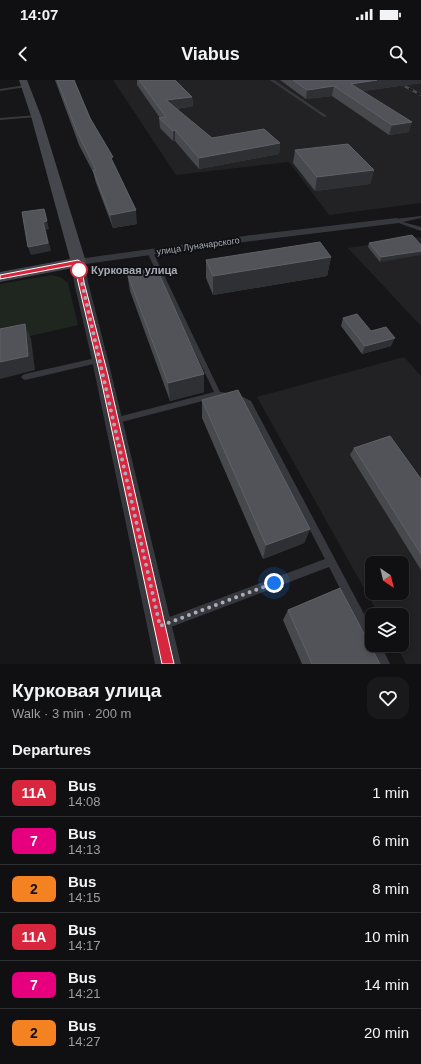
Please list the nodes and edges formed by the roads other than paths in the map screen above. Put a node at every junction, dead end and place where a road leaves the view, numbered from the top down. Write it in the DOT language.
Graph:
graph roads {
  1 [pos="272,80"];
  2 [pos="24,83"];
  3 [pos="0,90"];
  4 [pos="36,116"];
  5 [pos="325,116"];
  6 [pos="0,119"];
  7 [pos="421,218"];
  8 [pos="396,222"];
  9 [pos="421,229"];
  10 [pos="150,252"];
  11 [pos="78,262"];
  12 [pos="0,277"];
  13 [pos="100,360"];
  14 [pos="25,377"];
  15 [pos="218,394"];
  16 [pos="114,421"];
  17 [pos="331,561"];
  18 [pos="160,626"];
  19 [pos="365,627"];
  20 [pos="379,652"];
  21 [pos="168,664"];
  22 [pos="385,664"];
  1 -- 5 [label="lane"];
  2 -- 3 [label="lane"];
  2 -- 4 [label="main road"];
  4 -- 6 [label="lane"];
  4 -- 11 [label="main road"];
  7 -- 8 [label="lane"];
  8 -- 9 [label="lane"];
  8 -- 10 [label="street, улица Луначарского"];
  10 -- 11 [label="street, улица Луначарского"];
  10 -- 15 [label="lane"];
  11 -- 12 [label="main road, улица Луначарского"];
  11 -- 13 [label="street"];
  13 -- 14 [label="lane"];
  13 -- 16 [label="street"];
  15 -- 16 [label="lane"];
  15 -- 17 [label="lane"];
  16 -- 18 [label="street"];
  17 -- 18 [label="lane"];
  17 -- 19 [label="lane"];
  18 -- 21 [label="street"];
  20 -- 22 [label="lane"];
}
